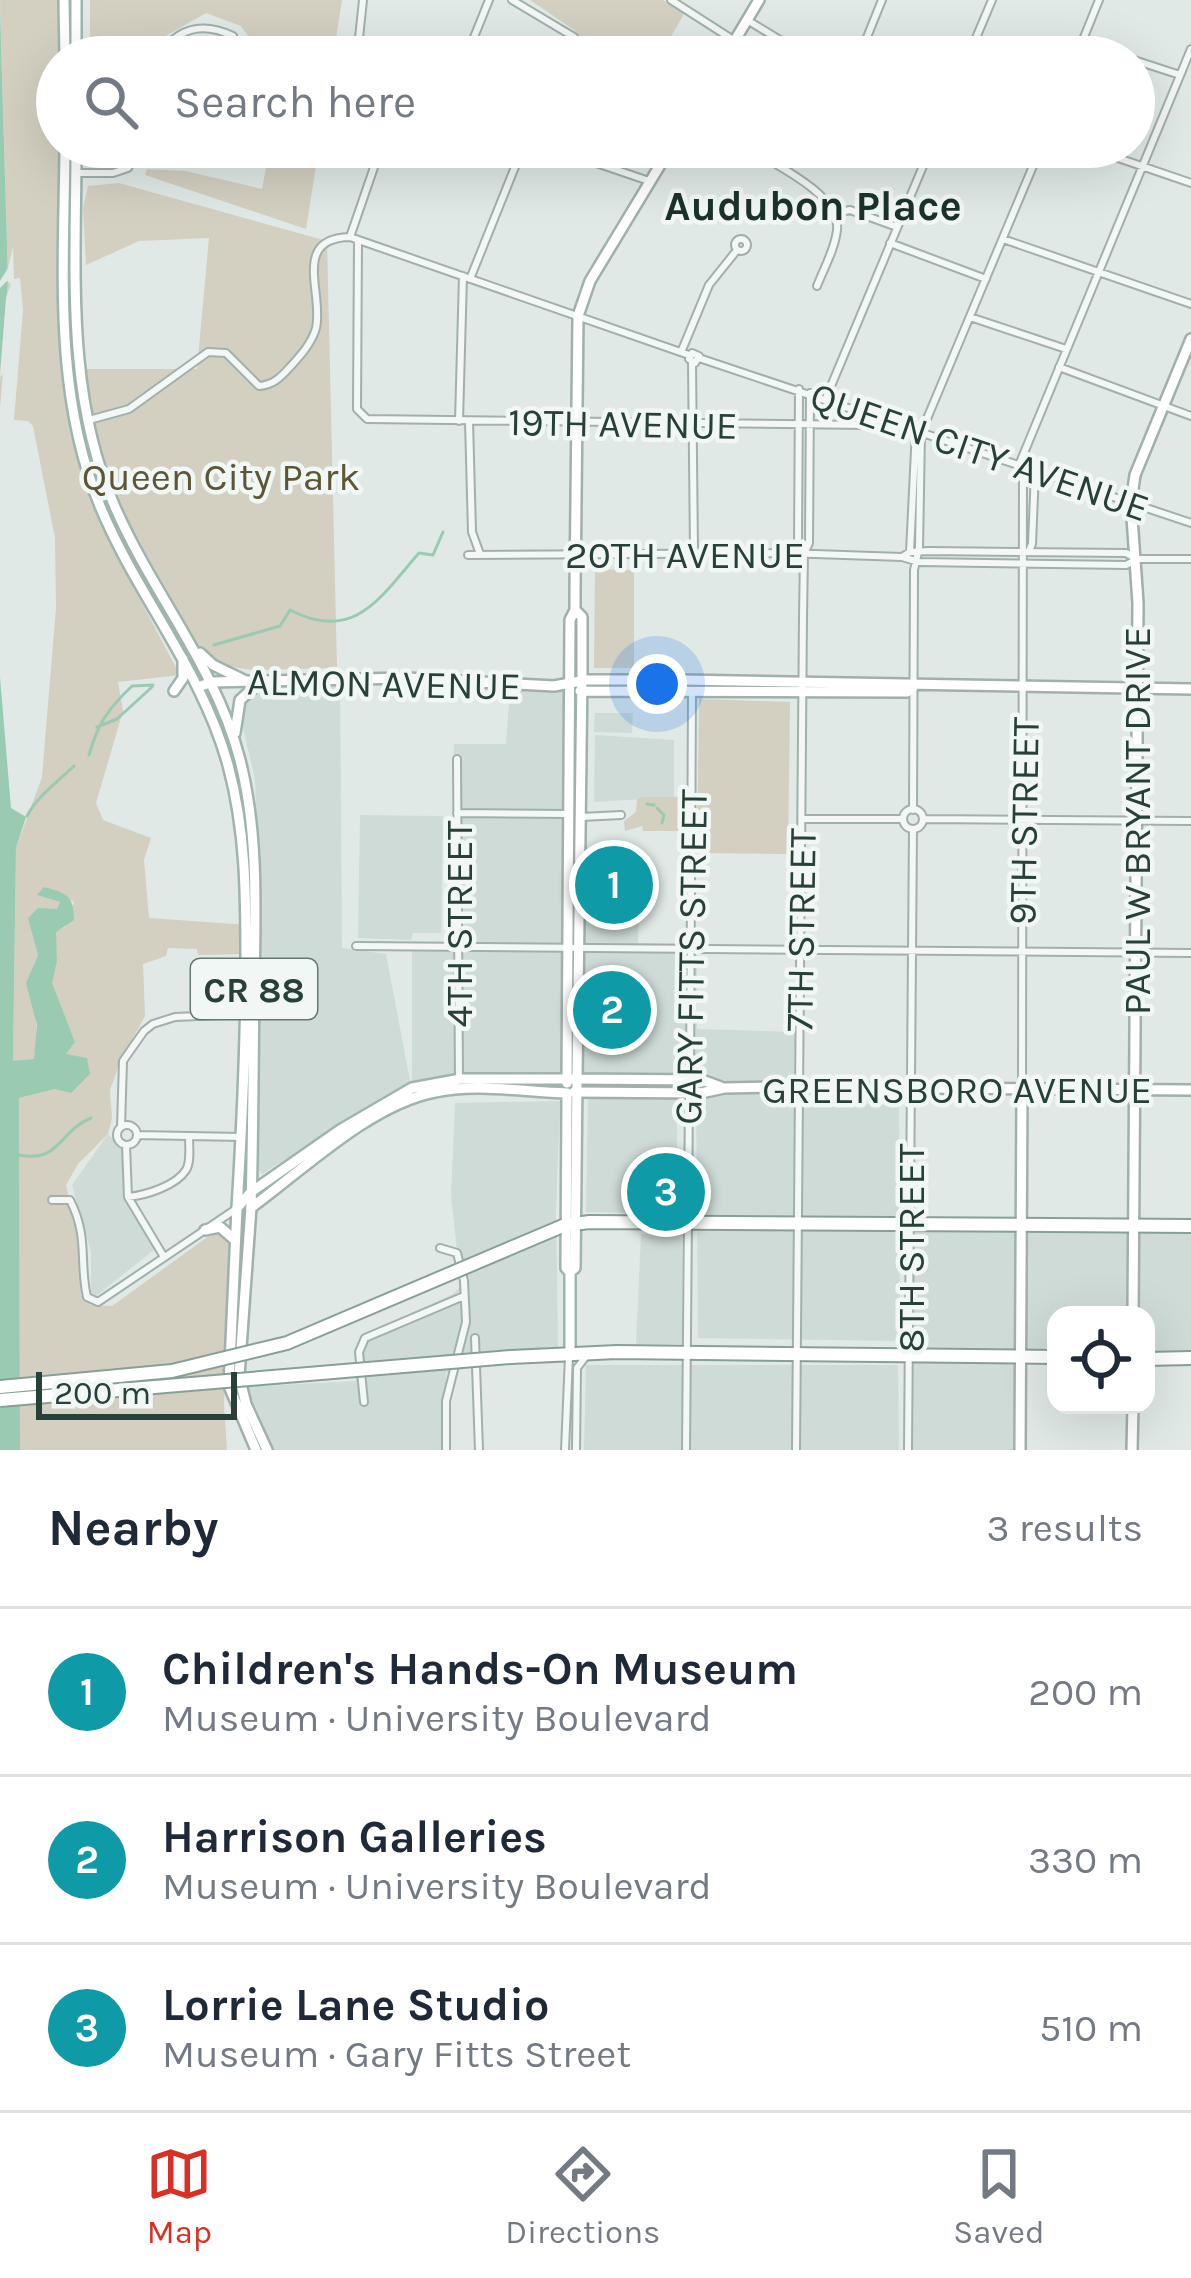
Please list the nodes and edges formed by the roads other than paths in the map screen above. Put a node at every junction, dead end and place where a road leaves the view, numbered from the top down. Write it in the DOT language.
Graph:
graph roads {
  1 [pos="64,0"];
  2 [pos="76,0"];
  3 [pos="363,0"];
  4 [pos="489,0"];
  5 [pos="512,0"];
  6 [pos="671,0"];
  7 [pos="883,0"];
  8 [pos="992,0"];
  9 [pos="1099,0"];
  10 [pos="756,1"];
  11 [pos="747,20"];
  12 [pos="64,36"];
  13 [pos="76,36"];
  14 [pos="176,36"];
  15 [pos="233,36"];
  16 [pos="359,36"];
  17 [pos="474,36"];
  18 [pos="572,36"];
  19 [pos="726,36"];
  20 [pos="737,36"];
  21 [pos="773,36"];
  22 [pos="868,36"];
  23 [pos="977,36"];
  24 [pos="1085,36"];
  25 [pos="1191,49"];
  26 [pos="1155,67"];
  27 [pos="1180,75"];
  28 [pos="1155,135"];
  29 [pos="69,168"];
  30 [pos="71,168"];
  31 [pos="128,168"];
  32 [pos="375,168"];
  33 [pos="514,168"];
  34 [pos="610,168"];
  35 [pos="658,168"];
  36 [pos="780,168"];
  37 [pos="922,168"];
  38 [pos="1032,168"];
  39 [pos="1141,168"];
  40 [pos="1148,168"];
  41 [pos="70,172"];
  42 [pos="650,182"];
  43 [pos="1191,183"];
  44 [pos="835,213"];
  45 [pos="897,227"];
  46 [pos="354,239"];
  47 [pos="1003,239"];
  48 [pos="890,244"];
  49 [pos="737,250"];
  50 [pos="1097,272"];
  51 [pos="466,278"];
  52 [pos="986,279"];
  53 [pos="817,286"];
  54 [pos="1191,304"];
  55 [pos="578,316"];
  56 [pos="970,317"];
  57 [pos="1191,339"];
  58 [pos="1066,349"];
  59 [pos="691,357"];
  60 [pos="1059,367"];
  61 [pos="799,389"];
  62 [pos="810,393"];
  63 [pos="826,398"];
  64 [pos="1164,404"];
  65 [pos="1191,416"];
  66 [pos="882,418"];
  67 [pos="459,421"];
  68 [pos="469,421"];
  69 [pos="80,422"];
  70 [pos="576,423"];
  71 [pos="695,424"];
  72 [pos="799,424"];
  73 [pos="810,425"];
  74 [pos="918,431"];
  75 [pos="939,439"];
  76 [pos="920,456"];
  77 [pos="1021,466"];
  78 [pos="1034,471"];
  79 [pos="1131,503"];
  80 [pos="1191,523"];
  81 [pos="694,552"];
  82 [pos="1026,552"];
  83 [pos="480,554"];
  84 [pos="575,554"];
  85 [pos="804,554"];
  86 [pos="468,555"];
  87 [pos="912,559"];
  88 [pos="1137,559"];
  89 [pos="1191,559"];
  90 [pos="1025,564"];
  91 [pos="575,610"];
  92 [pos="193,645"];
  93 [pos="182,654"];
  94 [pos="692,680"];
  95 [pos="246,681"];
  96 [pos="261,681"];
  97 [pos="212,682"];
  98 [pos="570,685"];
  99 [pos="198,686"];
  100 [pos="582,686"];
  101 [pos="914,686"];
  102 [pos="1025,686"];
  103 [pos="802,687"];
  104 [pos="1137,688"];
  105 [pos="1191,689"];
  106 [pos="174,691"];
  107 [pos="692,693"];
  108 [pos="234,738"];
  109 [pos="458,759"];
  110 [pos="913,810"];
  111 [pos="457,814"];
  112 [pos="621,815"];
  113 [pos="574,816"];
  114 [pos="802,819"];
  115 [pos="903,819"];
  116 [pos="923,819"];
  117 [pos="1024,820"];
  118 [pos="1136,821"];
  119 [pos="1191,821"];
  120 [pos="913,829"];
  121 [pos="356,946"];
  122 [pos="459,949"];
  123 [pos="573,949"];
  124 [pos="691,950"];
  125 [pos="800,951"];
  126 [pos="912,952"];
  127 [pos="1135,952"];
  128 [pos="1020,953"];
  129 [pos="1191,953"];
  130 [pos="247,1014"];
  131 [pos="572,1079"];
  132 [pos="459,1084"];
  133 [pos="690,1086"];
  134 [pos="799,1087"];
  135 [pos="911,1088"];
  136 [pos="1135,1088"];
  137 [pos="1022,1089"];
  138 [pos="1191,1090"];
  139 [pos="572,1092"];
  140 [pos="122,1127"];
  141 [pos="137,1136"];
  142 [pos="190,1136"];
  143 [pos="243,1137"];
  144 [pos="126,1145"];
  145 [pos="251,1163"];
  146 [pos="272,1177"];
  147 [pos="251,1192"];
  148 [pos="128,1197"];
  149 [pos="52,1200"];
  150 [pos="237,1208"];
  151 [pos="251,1208"];
  152 [pos="686,1222"];
  153 [pos="570,1224"];
  154 [pos="797,1224"];
  155 [pos="1020,1225"];
  156 [pos="1134,1225"];
  157 [pos="910,1226"];
  158 [pos="1191,1226"];
  159 [pos="205,1230"];
  160 [pos="235,1240"];
  161 [pos="440,1248"];
  162 [pos="164,1257"];
  163 [pos="464,1296"];
  164 [pos="1133,1306"];
  165 [pos="475,1338"];
  166 [pos="686,1352"];
  167 [pos="570,1353"];
  168 [pos="589,1353"];
  169 [pos="796,1354"];
  170 [pos="909,1355"];
  171 [pos="1019,1356"];
  172 [pos="1047,1357"];
  173 [pos="1155,1358"];
  174 [pos="1191,1358"];
  175 [pos="577,1374"];
  176 [pos="566,1375"];
  177 [pos="0,1387"];
  178 [pos="0,1400"];
  179 [pos="364,1402"];
  180 [pos="1133,1414"];
  181 [pos="256,1450"];
  182 [pos="267,1450"];
  183 [pos="446,1450"];
  184 [pos="479,1450"];
  185 [pos="565,1450"];
  186 [pos="577,1450"];
  187 [pos="686,1450"];
  188 [pos="796,1450"];
  189 [pos="908,1450"];
  190 [pos="1020,1450"];
  191 [pos="1132,1450"];
  1 -- 12 [label="main road"];
  2 -- 13 [label="main road"];
  3 -- 16 [label="street"];
  4 -- 17 [label="street"];
  5 -- 18 [label="street"];
  6 -- 19 [label="street"];
  7 -- 22 [label="street"];
  8 -- 23 [label="street"];
  9 -- 24 [label="street"];
  10 -- 11 [label="main road"];
  11 -- 20 [label="main road"];
  11 -- 21 [label="street"];
  14 -- 15 [label="street"];
  25 -- 27 [label="street, 9TH STREET"];
  26 -- 27 [label="street"];
  27 -- 28 [label="street, 9TH STREET"];
  29 -- 41 [label="main road"];
  30 -- 41 [label="main road, CR 88"];
  31 -- 41 [label="street"];
  32 -- 46 [label="street"];
  33 -- 51 [label="street"];
  34 -- 42 [label="street"];
  35 -- 42 [label="main road"];
  36 -- 44 [label="street"];
  37 -- 45 [label="street"];
  38 -- 47 [label="street"];
  39 -- 50 [label="street, 9TH STREET"];
  40 -- 43 [label="street"];
  41 -- 69 [label="main road, CR 88"];
  42 -- 55 [label="main road"];
  44 -- 45 [label="street"];
  44 -- 53 [label="street"];
  45 -- 48 [label="street"];
  46 -- 51 [label="street, QUEEN CITY AVENUE"];
  46 -- 67 [label="street, 19TH AVENUE"];
  46 -- 69 [label="street"];
  47 -- 50 [label="street"];
  47 -- 52 [label="street"];
  48 -- 52 [label="street"];
  48 -- 63 [label="street"];
  49 -- 59 [label="street"];
  50 -- 54 [label="street"];
  50 -- 58 [label="street, 9TH STREET"];
  51 -- 55 [label="street, QUEEN CITY AVENUE"];
  51 -- 67 [label="street"];
  52 -- 56 [label="street"];
  55 -- 59 [label="street, QUEEN CITY AVENUE"];
  55 -- 70 [label="main road"];
  56 -- 58 [label="street"];
  56 -- 74 [label="street"];
  57 -- 64 [label="main road, PAUL W BRYANT DRIVE"];
  58 -- 60 [label="street, 9TH STREET"];
  59 -- 61 [label="street, QUEEN CITY AVENUE"];
  59 -- 71 [label="street"];
  60 -- 64 [label="street"];
  60 -- 77 [label="street, 9TH STREET"];
  61 -- 62 [label="street, QUEEN CITY AVENUE"];
  61 -- 72 [label="street, 7TH STREET"];
  62 -- 63 [label="street, QUEEN CITY AVENUE"];
  62 -- 73 [label="street, 7TH STREET"];
  63 -- 66 [label="street, QUEEN CITY AVENUE"];
  64 -- 65 [label="street"];
  64 -- 79 [label="main road, PAUL W BRYANT DRIVE"];
  66 -- 73 [label="street, 19TH AVENUE"];
  66 -- 74 [label="street, QUEEN CITY AVENUE"];
  67 -- 68 [label="street, 19TH AVENUE"];
  68 -- 70 [label="street, 19TH AVENUE"];
  68 -- 83 [label="street"];
  69 -- 92 [label="main road, CR 88"];
  69 -- 93 [label="main road"];
  70 -- 71 [label="street, 19TH AVENUE"];
  70 -- 84 [label="main road"];
  71 -- 72 [label="street, 19TH AVENUE"];
  71 -- 81 [label="street"];
  72 -- 73 [label="street, 19TH AVENUE"];
  72 -- 85 [label="street, 7TH STREET"];
  73 -- 85 [label="street, 7TH STREET"];
  74 -- 75 [label="street, QUEEN CITY AVENUE"];
  74 -- 76 [label="street"];
  74 -- 87 [label="street"];
  75 -- 76 [label="street"];
  75 -- 77 [label="street, QUEEN CITY AVENUE"];
  76 -- 87 [label="street"];
  77 -- 78 [label="street, QUEEN CITY AVENUE"];
  77 -- 82 [label="street, 9TH STREET"];
  78 -- 79 [label="street, QUEEN CITY AVENUE"];
  78 -- 82 [label="street, 9TH STREET"];
  79 -- 80 [label="street, QUEEN CITY AVENUE"];
  79 -- 88 [label="main road, PAUL W BRYANT DRIVE"];
  81 -- 84 [label="street, 20TH AVENUE"];
  81 -- 85 [label="street, 20TH AVENUE"];
  82 -- 87 [label="street, 20TH AVENUE"];
  82 -- 88 [label="street, 20TH AVENUE"];
  82 -- 90 [label="street, 9TH STREET"];
  83 -- 84 [label="street, 20TH AVENUE"];
  83 -- 86 [label="street, 20TH AVENUE"];
  84 -- 91 [label="main road"];
  85 -- 87 [label="street, 20TH AVENUE"];
  85 -- 103 [label="street, 7TH STREET"];
  87 -- 90 [label="street, 20TH AVENUE"];
  87 -- 101 [label="street"];
  88 -- 89 [label="street, 20TH AVENUE"];
  88 -- 90 [label="street, 20TH AVENUE"];
  88 -- 104 [label="main road, PAUL W BRYANT DRIVE"];
  90 -- 102 [label="street, 9TH STREET"];
  91 -- 98 [label="main road"];
  91 -- 100 [label="main road"];
  92 -- 95 [label="main road"];
  92 -- 97 [label="main road, CR 88"];
  93 -- 99 [label="main road"];
  93 -- 106 [label="main road"];
  94 -- 100 [label="main road"];
  94 -- 103 [label="main road"];
  94 -- 107 [label="street, GARY FITTS STREET"];
  95 -- 96 [label="main road, ALMON AVENUE"];
  95 -- 97 [label="main road, ALMON AVENUE"];
  96 -- 98 [label="main road, ALMON AVENUE"];
  96 -- 108 [label="main road"];
  97 -- 99 [label="main road, ALMON AVENUE"];
  97 -- 108 [label="main road, CR 88"];
  98 -- 100 [label="main road, ALMON AVENUE"];
  98 -- 113 [label="main road"];
  99 -- 130 [label="main road"];
  100 -- 107 [label="main road"];
  100 -- 113 [label="main road"];
  101 -- 102 [label="main road"];
  101 -- 103 [label="main road"];
  101 -- 110 [label="street"];
  102 -- 104 [label="main road"];
  102 -- 117 [label="street, 9TH STREET"];
  103 -- 107 [label="main road"];
  103 -- 114 [label="street, 7TH STREET"];
  104 -- 105 [label="main road"];
  104 -- 118 [label="main road, PAUL W BRYANT DRIVE"];
  107 -- 124 [label="street, GARY FITTS STREET"];
  108 -- 145 [label="main road, CR 88"];
  109 -- 111 [label="street, 4TH STREET"];
  110 -- 115 [label="street"];
  110 -- 116 [label="street"];
  111 -- 113 [label="street"];
  111 -- 122 [label="street, 4TH STREET"];
  112 -- 113 [label="street"];
  113 -- 123 [label="main road"];
  114 -- 115 [label="street"];
  114 -- 125 [label="street, 7TH STREET"];
  115 -- 120 [label="street"];
  116 -- 117 [label="street"];
  116 -- 120 [label="street"];
  117 -- 118 [label="street"];
  117 -- 128 [label="street, 9TH STREET"];
  118 -- 119 [label="street"];
  118 -- 127 [label="main road, PAUL W BRYANT DRIVE"];
  120 -- 126 [label="street, 8TH STREET"];
  121 -- 122 [label="street"];
  122 -- 123 [label="street"];
  122 -- 132 [label="street, 4TH STREET"];
  123 -- 124 [label="street"];
  123 -- 131 [label="main road"];
  124 -- 125 [label="street"];
  124 -- 133 [label="street, GARY FITTS STREET"];
  125 -- 126 [label="street"];
  125 -- 134 [label="street, 7TH STREET"];
  126 -- 128 [label="street"];
  126 -- 135 [label="street, 8TH STREET"];
  127 -- 128 [label="street"];
  127 -- 129 [label="street"];
  127 -- 136 [label="main road, PAUL W BRYANT DRIVE"];
  128 -- 137 [label="street, 9TH STREET"];
  130 -- 140 [label="street"];
  130 -- 143 [label="main road"];
  131 -- 132 [label="main road, GREENSBORO AVENUE"];
  131 -- 133 [label="main road, GREENSBORO AVENUE"];
  131 -- 139 [label="main road"];
  132 -- 139 [label="main road, GREENSBORO AVENUE"];
  132 -- 146 [label="main road, GREENSBORO AVENUE"];
  132 -- 151 [label="main road, GREENSBORO AVENUE"];
  133 -- 134 [label="main road, GREENSBORO AVENUE"];
  133 -- 139 [label="main road, GREENSBORO AVENUE"];
  133 -- 152 [label="street, GARY FITTS STREET"];
  134 -- 135 [label="main road, GREENSBORO AVENUE"];
  134 -- 154 [label="street, 7TH STREET"];
  135 -- 137 [label="main road, GREENSBORO AVENUE"];
  135 -- 157 [label="street, 8TH STREET"];
  136 -- 137 [label="main road, GREENSBORO AVENUE"];
  136 -- 138 [label="main road, GREENSBORO AVENUE"];
  136 -- 156 [label="main road, PAUL W BRYANT DRIVE"];
  137 -- 155 [label="main road"];
  139 -- 153 [label="main road"];
  140 -- 141 [label="street"];
  140 -- 144 [label="street"];
  141 -- 142 [label="street"];
  141 -- 144 [label="street"];
  142 -- 143 [label="street"];
  142 -- 148 [label="street"];
  143 -- 150 [label="main road"];
  144 -- 148 [label="street"];
  145 -- 146 [label="main road"];
  145 -- 147 [label="main road, CR 88"];
  146 -- 147 [label="main road, GREENSBORO AVENUE"];
  147 -- 150 [label="main road, GREENSBORO AVENUE"];
  147 -- 151 [label="main road, CR 88"];
  148 -- 162 [label="street"];
  149 -- 162 [label="street, GREENSBORO AVENUE"];
  150 -- 151 [label="main road"];
  150 -- 159 [label="street, GREENSBORO AVENUE"];
  150 -- 160 [label="main road"];
  151 -- 182 [label="main road, CR 88"];
  152 -- 153 [label="highway"];
  152 -- 154 [label="highway"];
  152 -- 166 [label="street, GARY FITTS STREET"];
  153 -- 167 [label="main road"];
  153 -- 177 [label="highway, bridge"];
  154 -- 157 [label="highway"];
  154 -- 169 [label="street, 7TH STREET"];
  155 -- 156 [label="highway"];
  155 -- 157 [label="highway"];
  155 -- 171 [label="main road"];
  156 -- 158 [label="highway"];
  156 -- 164 [label="main road, PAUL W BRYANT DRIVE"];
  157 -- 170 [label="street, 8TH STREET"];
  159 -- 160 [label="main road"];
  159 -- 162 [label="street, GREENSBORO AVENUE"];
  160 -- 181 [label="main road"];
  161 -- 163 [label="street"];
  163 -- 179 [label="street"];
  163 -- 183 [label="street"];
  165 -- 184 [label="street"];
  166 -- 168 [label="highway"];
  166 -- 169 [label="highway"];
  166 -- 187 [label="street, GARY FITTS STREET"];
  167 -- 168 [label="highway"];
  167 -- 176 [label="street"];
  167 -- 178 [label="highway, bridge"];
  168 -- 175 [label="street"];
  169 -- 170 [label="highway"];
  169 -- 188 [label="street, 7TH STREET"];
  170 -- 171 [label="highway"];
  170 -- 189 [label="street, 8TH STREET"];
  171 -- 172 [label="highway"];
  171 -- 190 [label="main road"];
  173 -- 174 [label="highway"];
  175 -- 176 [label="street"];
  175 -- 186 [label="street"];
  176 -- 185 [label="street"];
  180 -- 191 [label="main road"];
}
